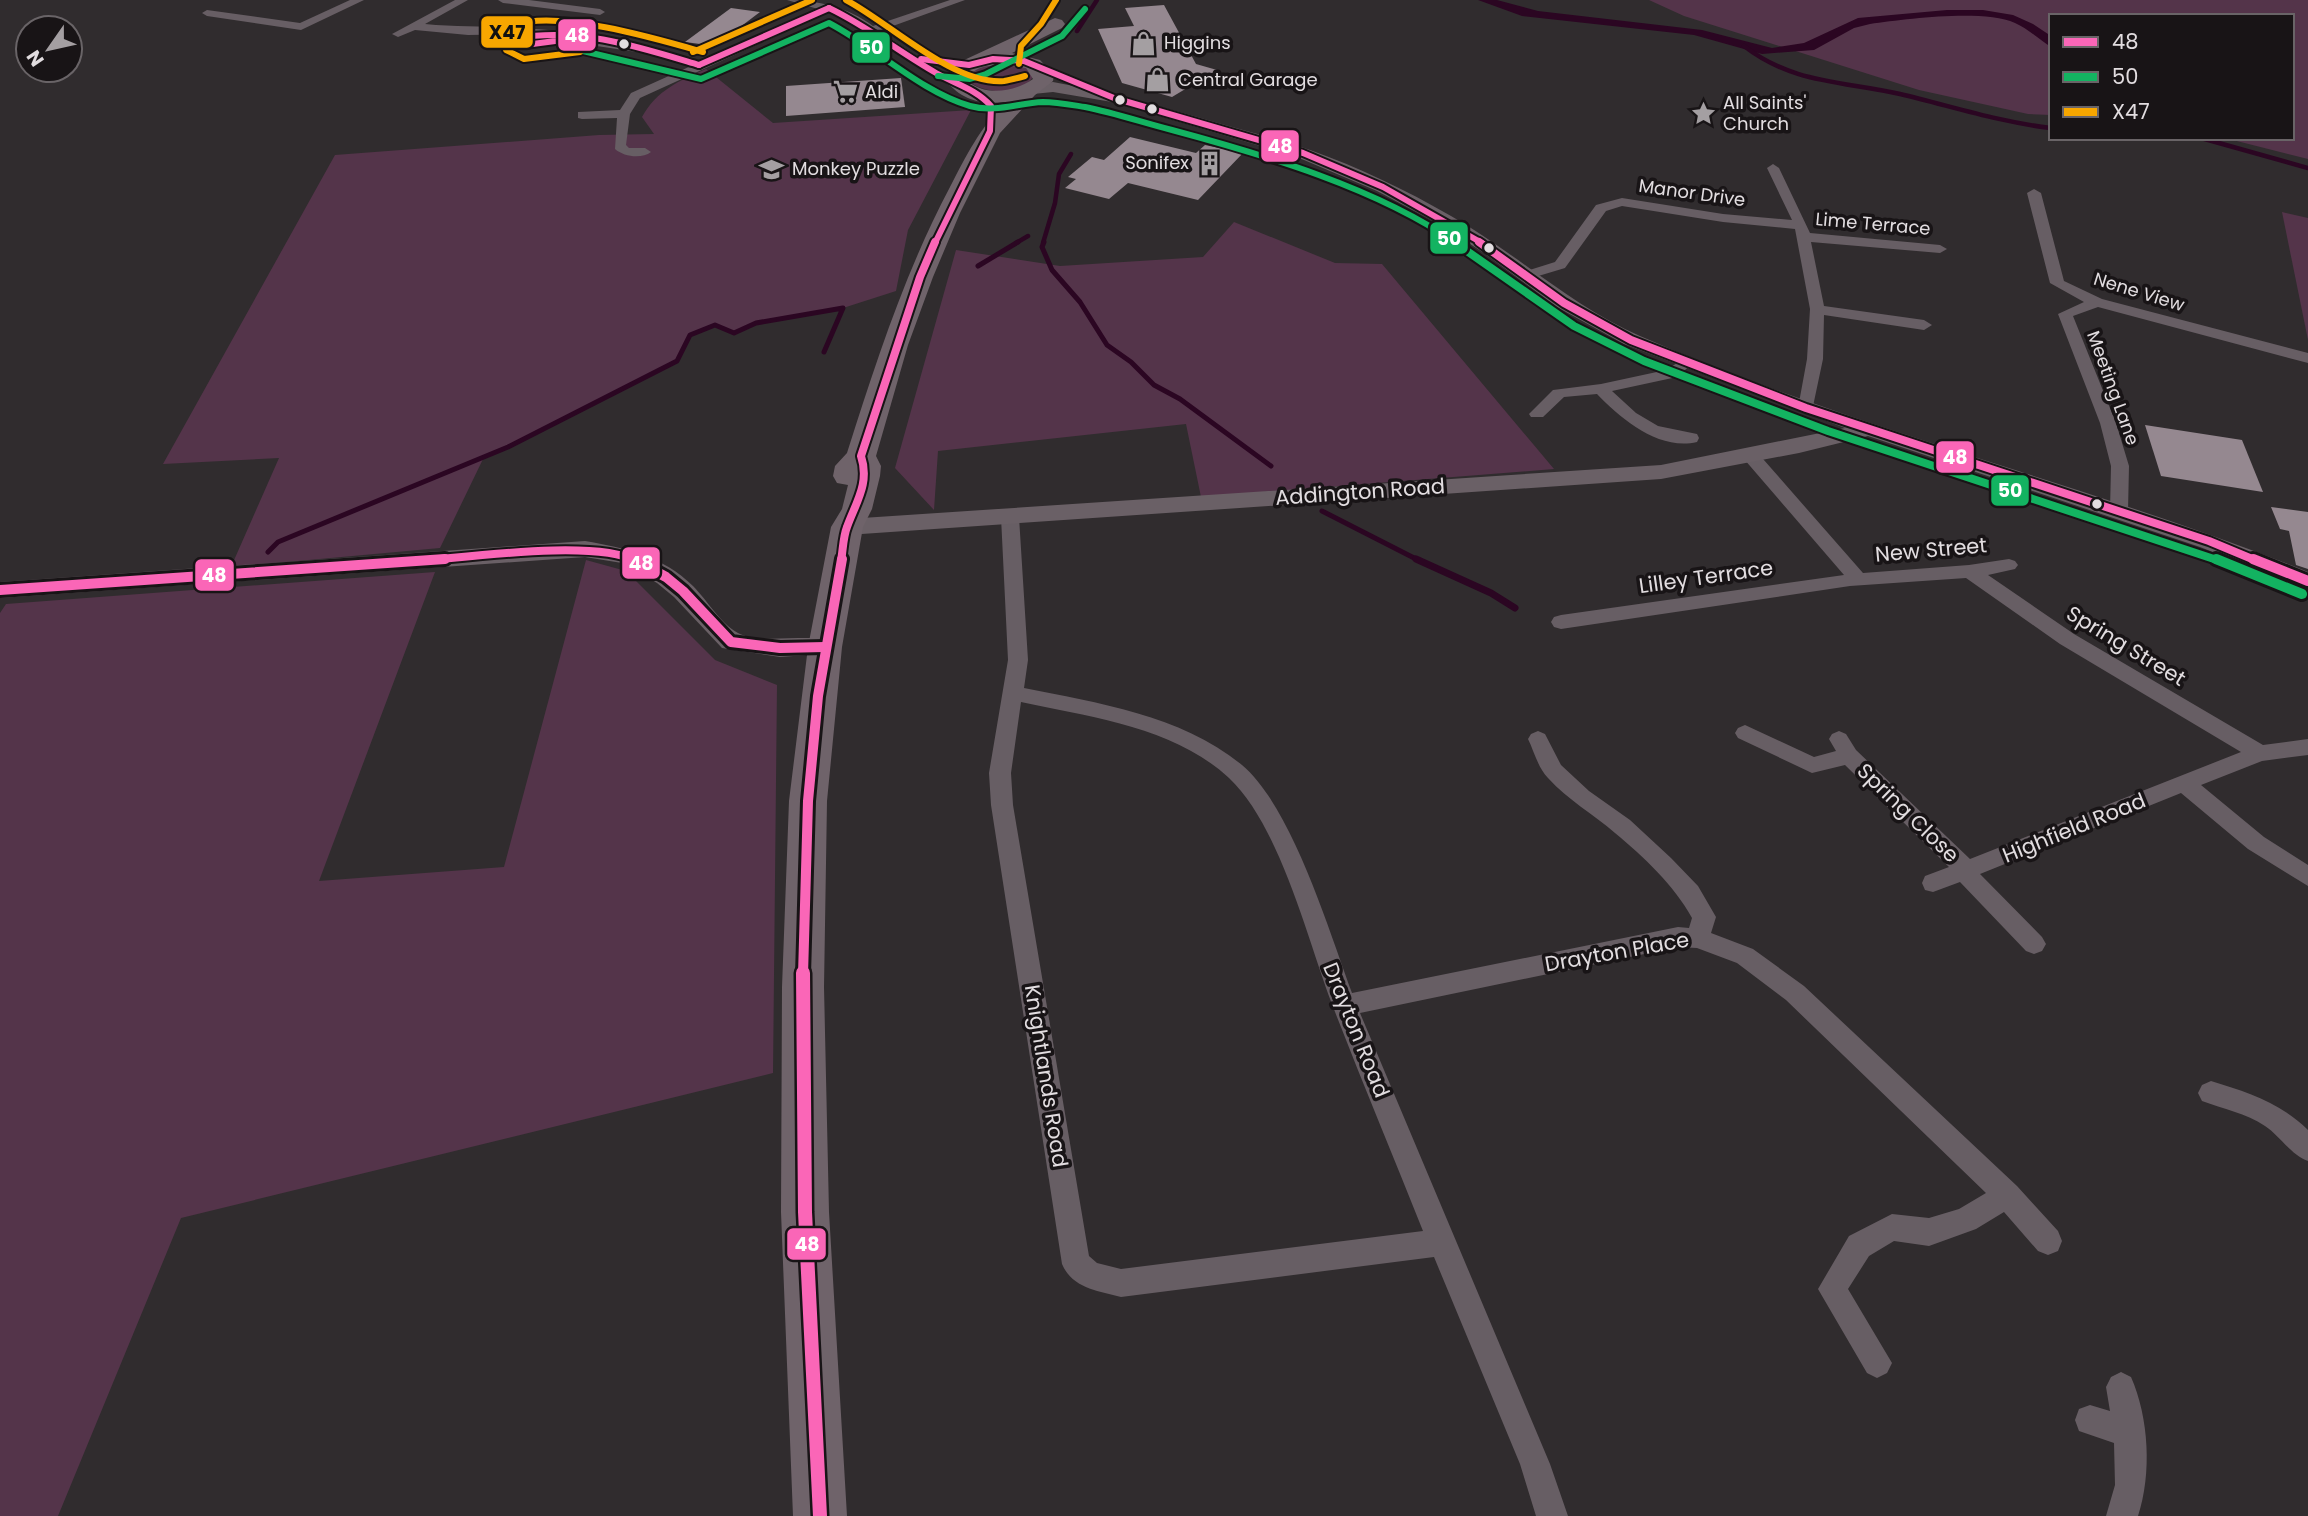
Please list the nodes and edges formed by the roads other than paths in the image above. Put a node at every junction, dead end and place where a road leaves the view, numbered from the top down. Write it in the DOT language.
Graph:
graph roads {
  1 [pos="359,0"];
  2 [pos="463,0"];
  3 [pos="503,0"];
  4 [pos="792,0"];
  5 [pos="960,0"];
  6 [pos="1074,0"];
  7 [pos="592,1"];
  8 [pos="829,8"];
  9 [pos="579,9"];
  10 [pos="600,12"];
  11 [pos="207,13"];
  12 [pos="1055,24"];
  13 [pos="413,26"];
  14 [pos="872,30"];
  15 [pos="398,34"];
  16 [pos="911,57"];
  17 [pos="975,63"];
  18 [pos="699,65"];
  19 [pos="1036,65"];
  20 [pos="970,90"];
  21 [pos="1030,90"];
  22 [pos="1114,98"];
  23 [pos="624,114"];
  24 [pos="582,116"];
  25 [pos="990,131"];
  26 [pos="645,152"];
  27 [pos="1773,168"];
  28 [pos="2034,193"];
  29 [pos="1801,231"];
  30 [pos="1940,249"];
  31 [pos="1525,276"];
  32 [pos="2097,302"];
  33 [pos="1817,309"];
  34 [pos="1894,320"];
  35 [pos="1924,325"];
  36 [pos="1899,337"];
  37 [pos="2306,357"];
  38 [pos="1685,363"];
  39 [pos="1601,389"];
  40 [pos="1806,408"];
  41 [pos="1537,414"];
  42 [pos="1869,429"];
  43 [pos="1691,438"];
  44 [pos="1750,455"];
  45 [pos="2119,511"];
  46 [pos="1010,517"];
  47 [pos="847,527"];
  48 [pos="2008,565"];
  49 [pos="1972,573"];
  50 [pos="1858,579"];
  51 [pos="2308,581"];
  52 [pos="0,590"];
  53 [pos="1561,622"];
  54 [pos="825,647"];
  55 [pos="1015,693"];
  56 [pos="1745,733"];
  57 [pos="1538,739"];
  58 [pos="2308,747"];
  59 [pos="2260,753"];
  60 [pos="2185,784"];
  61 [pos="1965,871"];
  62 [pos="2308,877"];
  63 [pos="1933,883"];
  64 [pos="1698,938"];
  65 [pos="2034,944"];
  66 [pos="1345,1006"];
  67 [pos="2211,1093"];
  68 [pos="2308,1149"];
  69 [pos="2007,1195"];
  70 [pos="2048,1241"];
  71 [pos="1443,1242"];
  72 [pos="1877,1363"];
  73 [pos="2121,1387"];
  74 [pos="2090,1420"];
  75 [pos="2128,1432"];
  76 [pos="820,1516"];
  77 [pos="1552,1516"];
  78 [pos="2122,1516"];
  1 -- 11 [label="street"];
  2 -- 13 [label="street"];
  3 -- 9 [label="street"];
  4 -- 8 [label="street"];
  5 -- 14 [label="street"];
  6 -- 12 [label="highway"];
  7 -- 9 [label="street"];
  8 -- 14 [label="street"];
  8 -- 18 [label="street"];
  9 -- 10 [label="street"];
  12 -- 17 [label="highway"];
  12 -- 19 [label="highway"];
  13 -- 15 [label="street"];
  13 -- 18 [label="street"];
  14 -- 16 [label="street"];
  16 -- 17 [label="street"];
  16 -- 20 [label="street"];
  17 -- 19 [label="highway"];
  17 -- 20 [label="highway"];
  18 -- 23 [label="street"];
  19 -- 21 [label="highway"];
  19 -- 22 [label="main road"];
  20 -- 21 [label="highway"];
  20 -- 25 [label="highway"];
  21 -- 22 [label="main road"];
  21 -- 25 [label="highway"];
  22 -- 31 [label="main road"];
  23 -- 24 [label="street"];
  23 -- 26 [label="street"];
  25 -- 47 [label="highway"];
  27 -- 29 [label="street"];
  28 -- 32 [label="street, Nene View"];
  29 -- 30 [label="street, Lime Terrace"];
  29 -- 31 [label="street, Manor Drive"];
  29 -- 33 [label="street"];
  31 -- 38 [label="main road"];
  32 -- 37 [label="street, Nene View"];
  32 -- 45 [label="street, Meeting Lane"];
  33 -- 34 [label="street"];
  33 -- 40 [label="street"];
  34 -- 35 [label="street"];
  34 -- 36 [label="street"];
  38 -- 39 [label="street"];
  38 -- 40 [label="main road"];
  39 -- 41 [label="street"];
  39 -- 43 [label="street"];
  40 -- 42 [label="main road"];
  42 -- 44 [label="main road, Addington Road"];
  42 -- 45 [label="main road"];
  44 -- 46 [label="main road, Addington Road"];
  44 -- 50 [label="street"];
  45 -- 51 [label="main road"];
  46 -- 47 [label="main road, Addington Road"];
  46 -- 55 [label="street, Knightlands Road"];
  47 -- 54 [label="highway"];
  48 -- 49 [label="street, New Street"];
  49 -- 50 [label="street, New Street"];
  49 -- 59 [label="street, Spring Street"];
  50 -- 53 [label="street, Lilley Terrace"];
  52 -- 54 [label="main road"];
  54 -- 76 [label="highway"];
  55 -- 66 [label="street, Drayton Road"];
  55 -- 71 [label="street, Knightlands Road"];
  56 -- 61 [label="street, Spring Close"];
  57 -- 64 [label="street"];
  58 -- 59 [label="street, Highfield Road"];
  59 -- 60 [label="street, Highfield Road"];
  60 -- 61 [label="street, Highfield Road"];
  60 -- 62 [label="street"];
  61 -- 63 [label="street, Highfield Road"];
  61 -- 65 [label="street"];
  64 -- 66 [label="street, Drayton Place"];
  64 -- 69 [label="street, Drayton Place"];
  66 -- 71 [label="street, Drayton Road"];
  67 -- 68 [label="street"];
  69 -- 70 [label="street, Drayton Place"];
  69 -- 72 [label="street"];
  71 -- 77 [label="street, Drayton Road"];
  73 -- 75 [label="street"];
  74 -- 75 [label="street"];
  75 -- 78 [label="street"];
}
